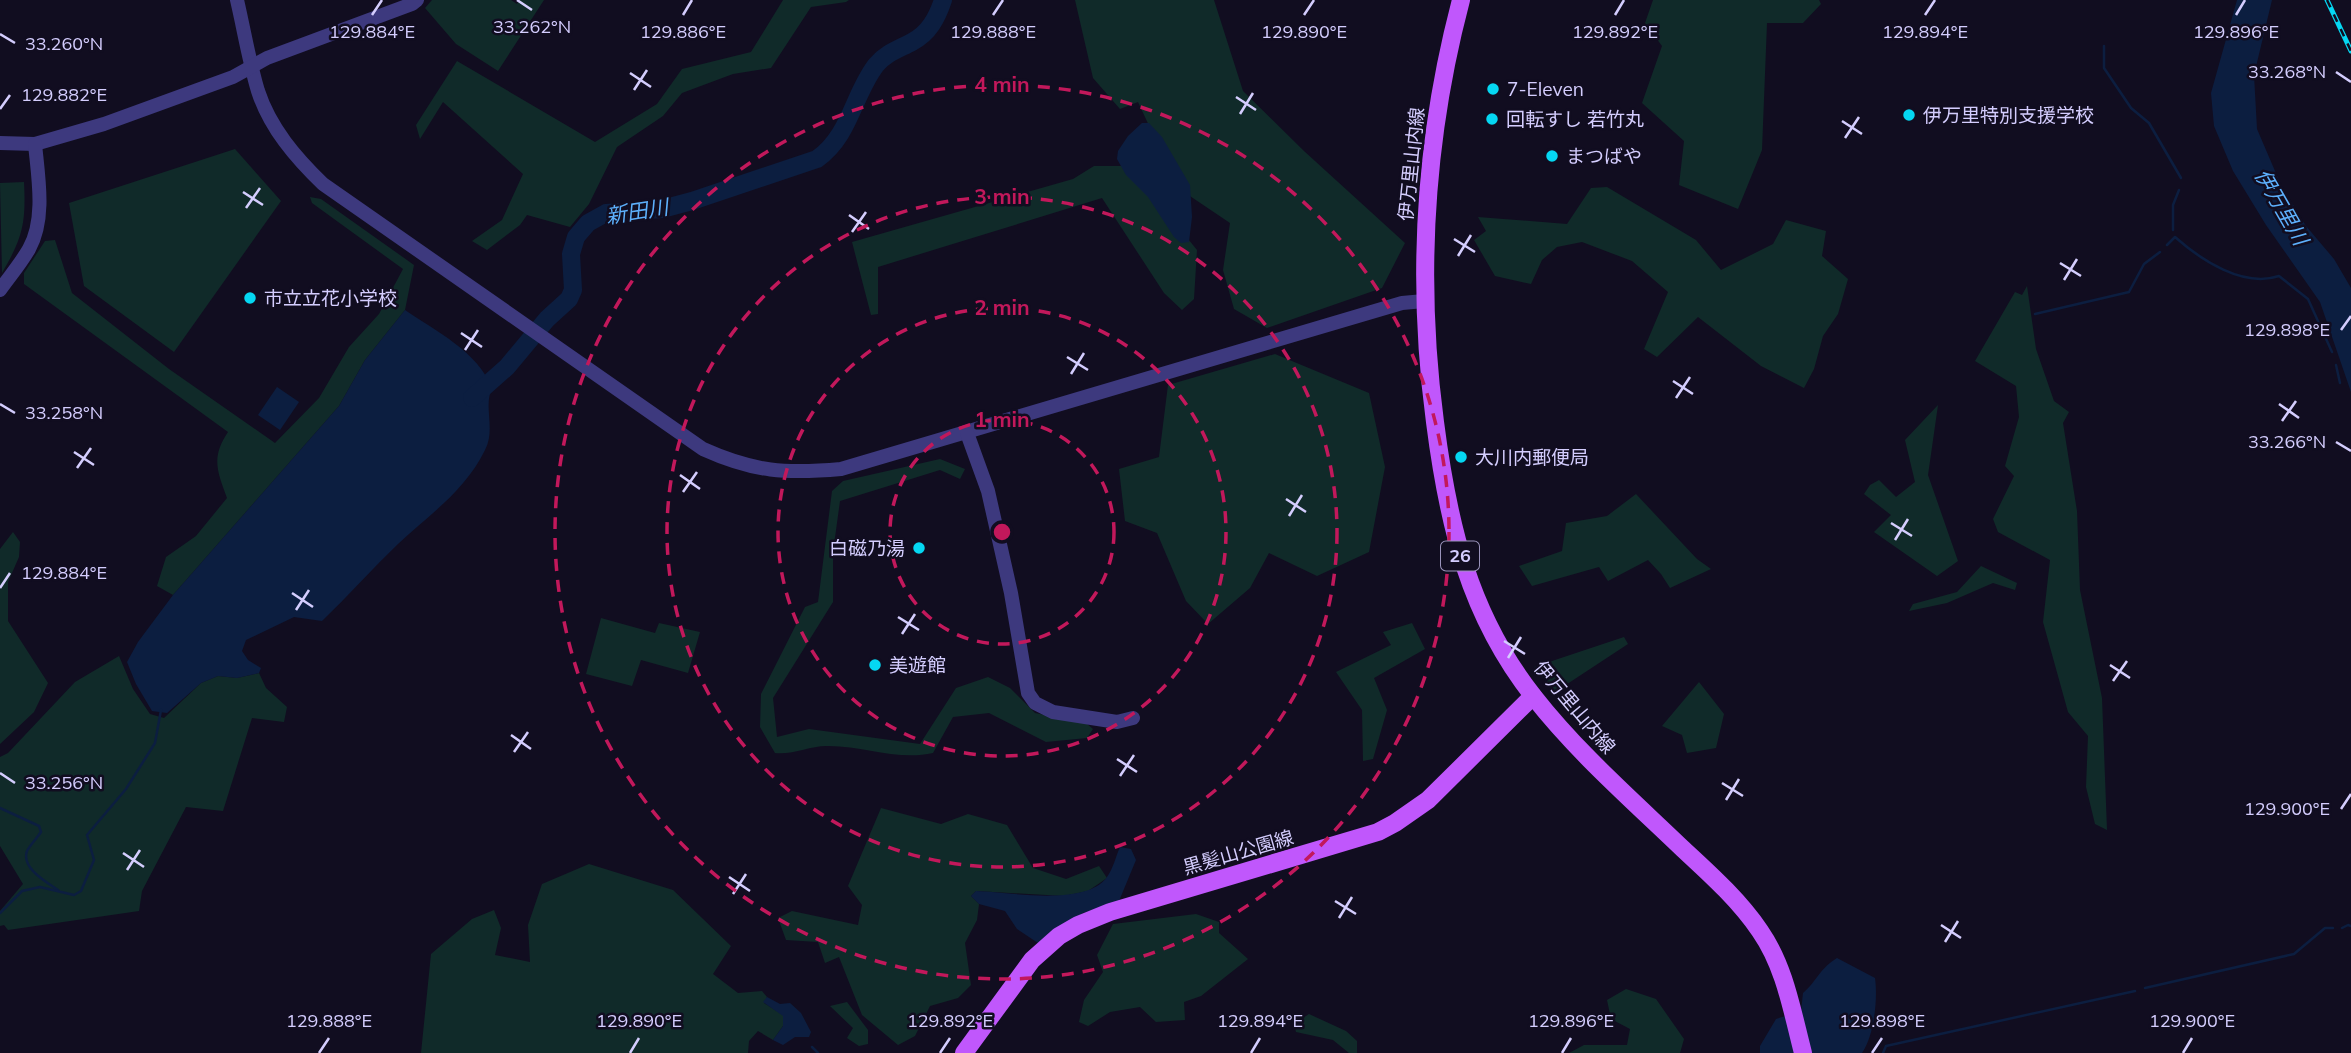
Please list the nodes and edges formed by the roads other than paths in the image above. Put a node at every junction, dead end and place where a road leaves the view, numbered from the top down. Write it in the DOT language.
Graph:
graph roads {
  1 [pos="237,0"];
  2 [pos="417,0"];
  3 [pos="1461,0"];
  4 [pos="252,66"];
  5 [pos="0,143"];
  6 [pos="35,144"];
  7 [pos="0,290"];
  8 [pos="1424,301"];
  9 [pos="967,433"];
  10 [pos="1534,696"];
  11 [pos="1133,718"];
  12 [pos="964,1053"];
  13 [pos="1803,1053"];
  1 -- 4 [label="street"];
  2 -- 4 [label="street"];
  3 -- 8 [label="main road, 伊万里山内線 / 26"];
  4 -- 6 [label="street"];
  4 -- 9 [label="street"];
  5 -- 6 [label="street"];
  6 -- 7 [label="street"];
  8 -- 9 [label="street"];
  8 -- 10 [label="main road, 伊万里山内線 / 26"];
  9 -- 11 [label="street"];
  10 -- 12 [label="main road, 黒髪山公園線"];
  10 -- 13 [label="main road, 伊万里山内線 / 26"];
}
